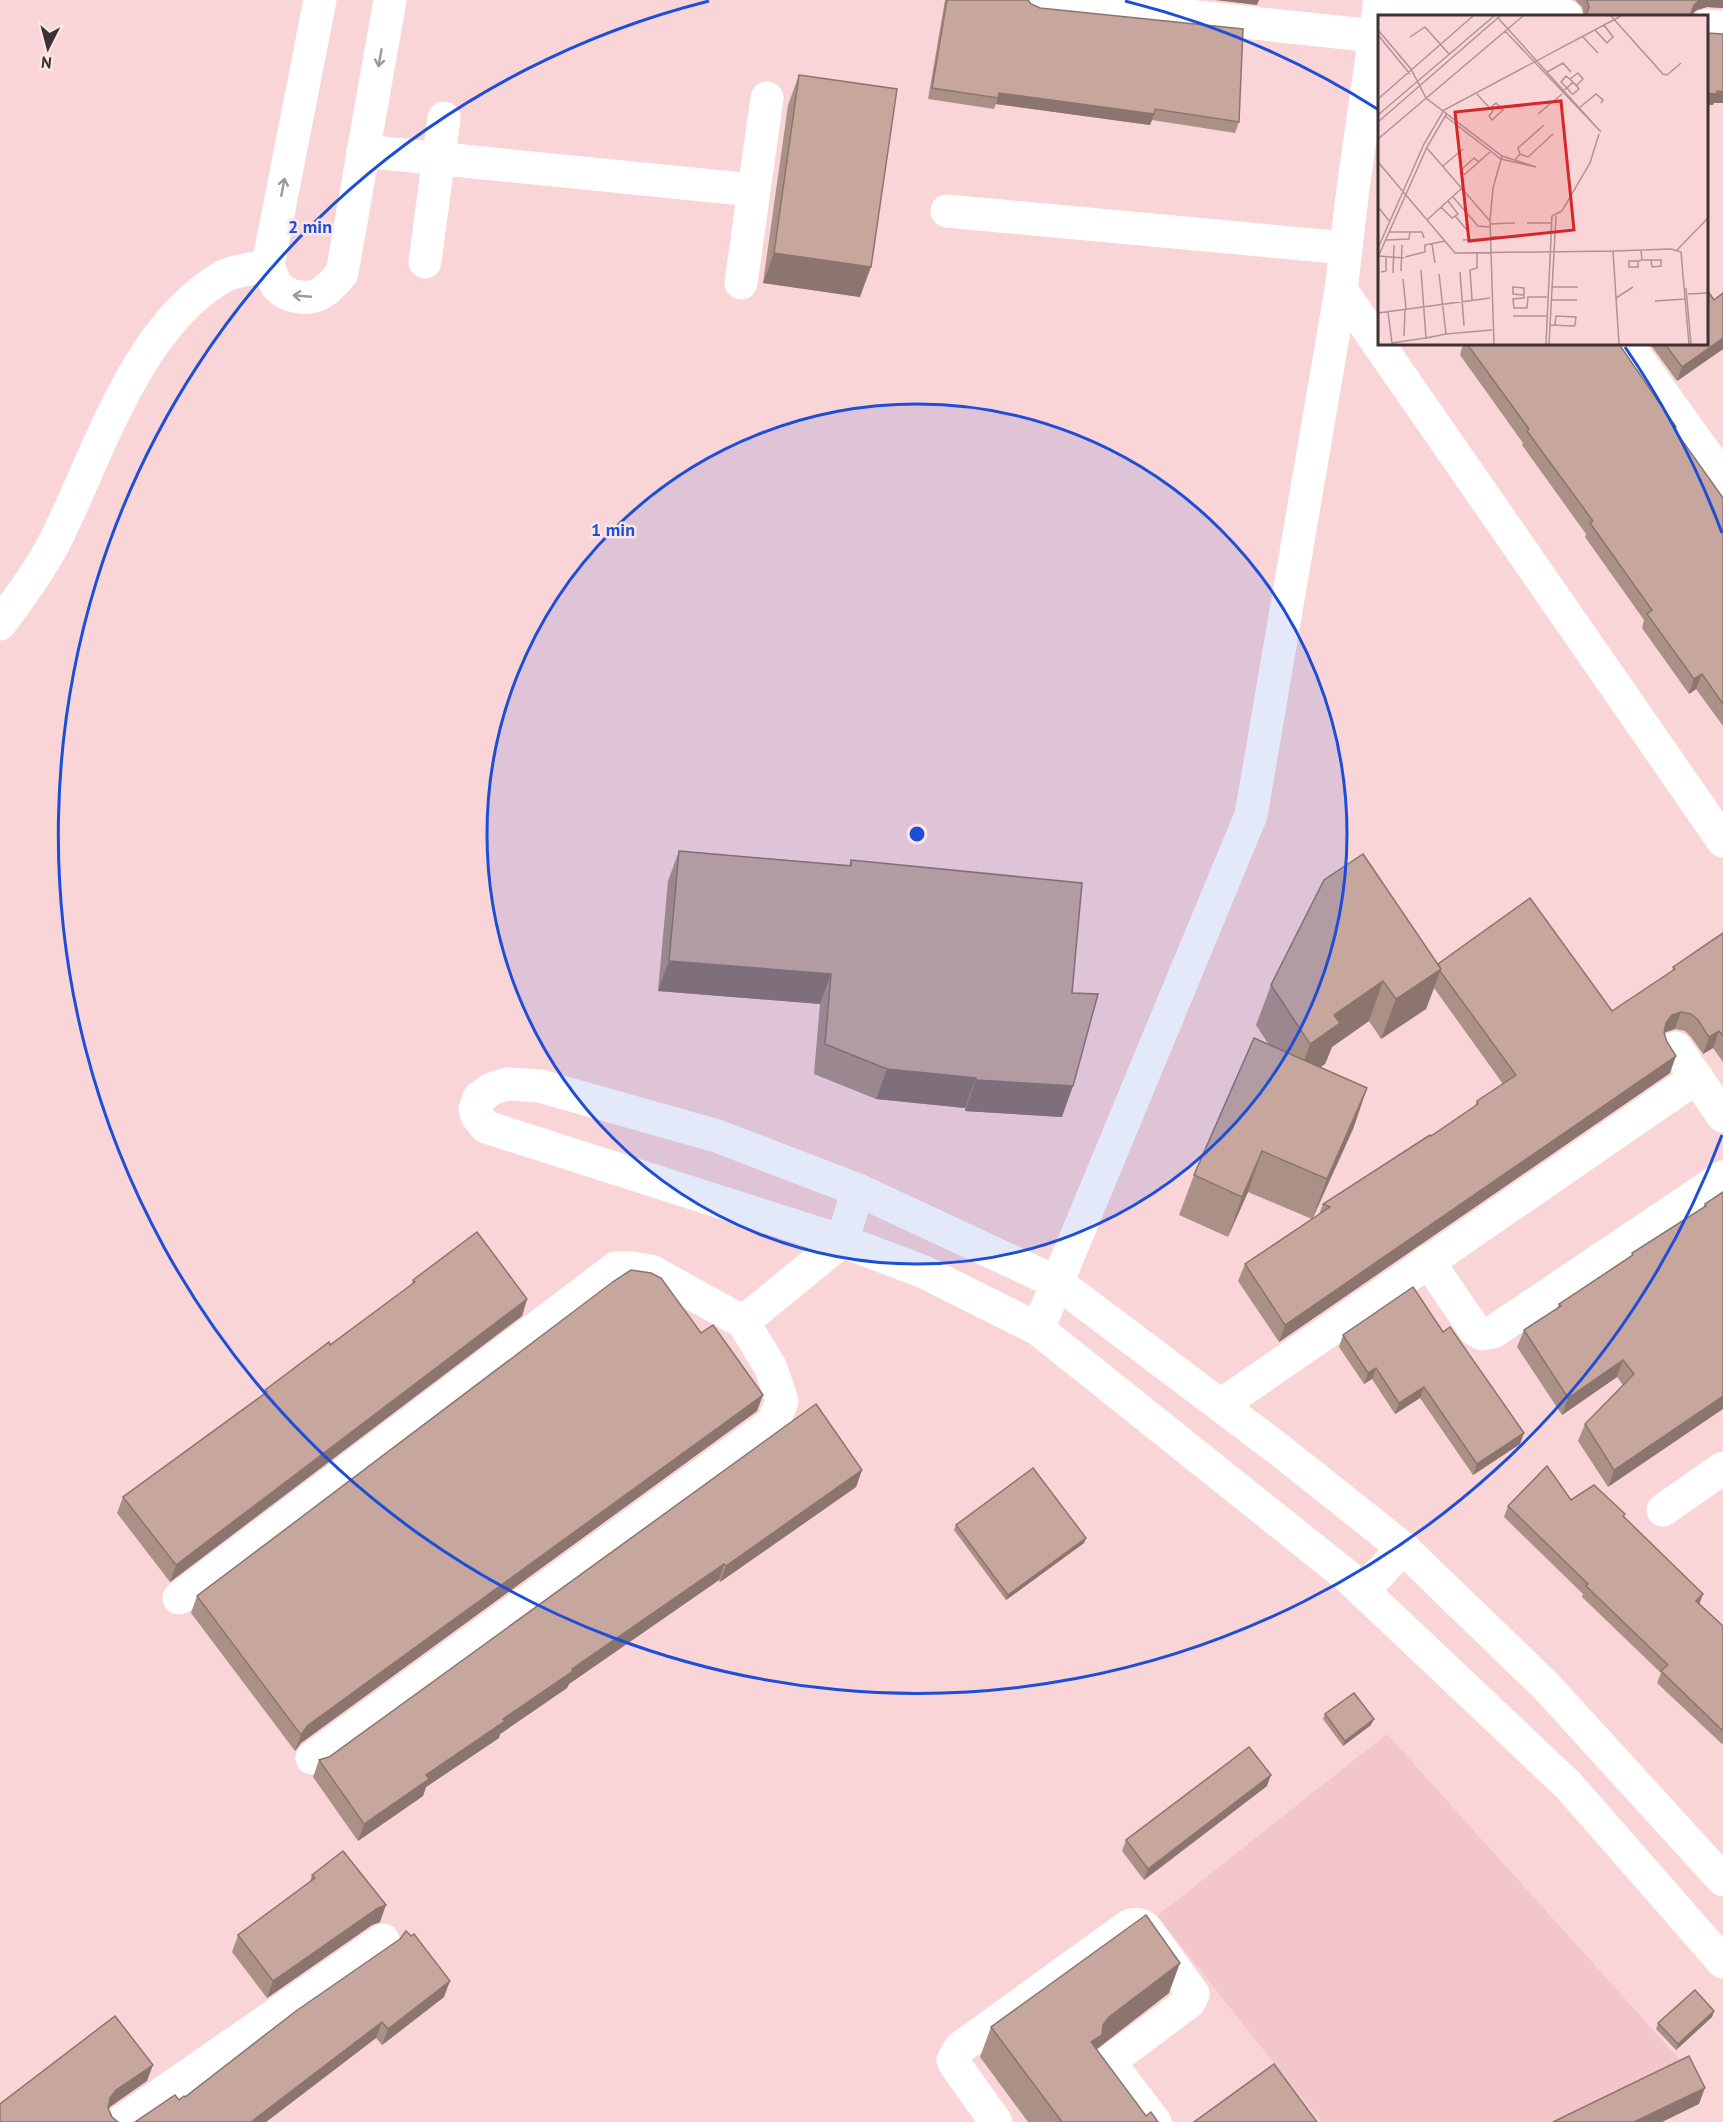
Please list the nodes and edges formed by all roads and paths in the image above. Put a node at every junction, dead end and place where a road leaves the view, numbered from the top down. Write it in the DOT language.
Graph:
graph roads {
  1 [pos="320,0"];
  2 [pos="390,0"];
  3 [pos="1038,0"];
  4 [pos="1380,2"];
  5 [pos="1553,15"];
  6 [pos="1378,16"];
  7 [pos="1708,26"];
  8 [pos="1723,27"];
  9 [pos="1375,36"];
  10 [pos="767,98"];
  11 [pos="444,118"];
  12 [pos="363,151"];
  13 [pos="438,158"];
  14 [pos="753,190"];
  15 [pos="1366,190"];
  16 [pos="947,211"];
  17 [pos="1346,248"];
  18 [pos="425,262"];
  19 [pos="268,266"];
  20 [pos="741,284"];
  21 [pos="1341,290"];
  22 [pos="1378,343"];
  23 [pos="1379,345"];
  24 [pos="1628,345"];
  25 [pos="1723,478"];
  26 [pos="0,624"];
  27 [pos="1723,841"];
  28 [pos="1676,1048"];
  29 [pos="1697,1077"];
  30 [pos="1723,1116"];
  31 [pos="1723,1177"];
  32 [pos="858,1190"];
  33 [pos="842,1240"];
  34 [pos="1428,1262"];
  35 [pos="1058,1283"];
  36 [pos="742,1322"];
  37 [pos="1038,1329"];
  38 [pos="1221,1405"];
  39 [pos="1723,1468"];
  40 [pos="1663,1510"];
  41 [pos="1403,1548"];
  42 [pos="1363,1591"];
  43 [pos="179,1598"];
  44 [pos="312,1758"];
  45 [pos="1723,1881"];
  46 [pos="383,1940"];
  47 [pos="1723,1962"];
  48 [pos="1149,2120"];
  49 [pos="121,2122"];
  50 [pos="996,2122"];
  19 -- 1 [label="street, one-way"];
  2 -- 12 [label="street, one-way"];
  3 -- 9 [label="street"];
  4 -- 5 [label="street"];
  6 -- 9 [label="street"];
  7 -- 8 [label="street"];
  9 -- 15 [label="street"];
  10 -- 14 [label="street"];
  11 -- 13 [label="street"];
  12 -- 13 [label="street"];
  12 -- 19 [label="street, one-way"];
  13 -- 14 [label="street"];
  13 -- 18 [label="street"];
  14 -- 20 [label="street"];
  15 -- 17 [label="street"];
  16 -- 17 [label="street"];
  17 -- 21 [label="street"];
  19 -- 26 [label="street"];
  21 -- 22 [label="street"];
  21 -- 35 [label="street"];
  23 -- 27 [label="street"];
  24 -- 25 [label="street"];
  28 -- 29 [label="street"];
  29 -- 30 [label="street"];
  29 -- 34 [label="street"];
  31 -- 34 [label="street"];
  32 -- 33 [label="street"];
  32 -- 33 [label="street"];
  32 -- 35 [label="street"];
  33 -- 36 [label="street"];
  33 -- 37 [label="street"];
  34 -- 38 [label="street"];
  35 -- 37 [label="street"];
  35 -- 38 [label="street"];
  36 -- 43 [label="street"];
  36 -- 44 [label="street"];
  37 -- 42 [label="street"];
  38 -- 41 [label="street"];
  39 -- 40 [label="street"];
  41 -- 42 [label="street"];
  41 -- 45 [label="street"];
  42 -- 47 [label="street"];
  46 -- 49 [label="street"];
  48 -- 50 [label="street"];
}
